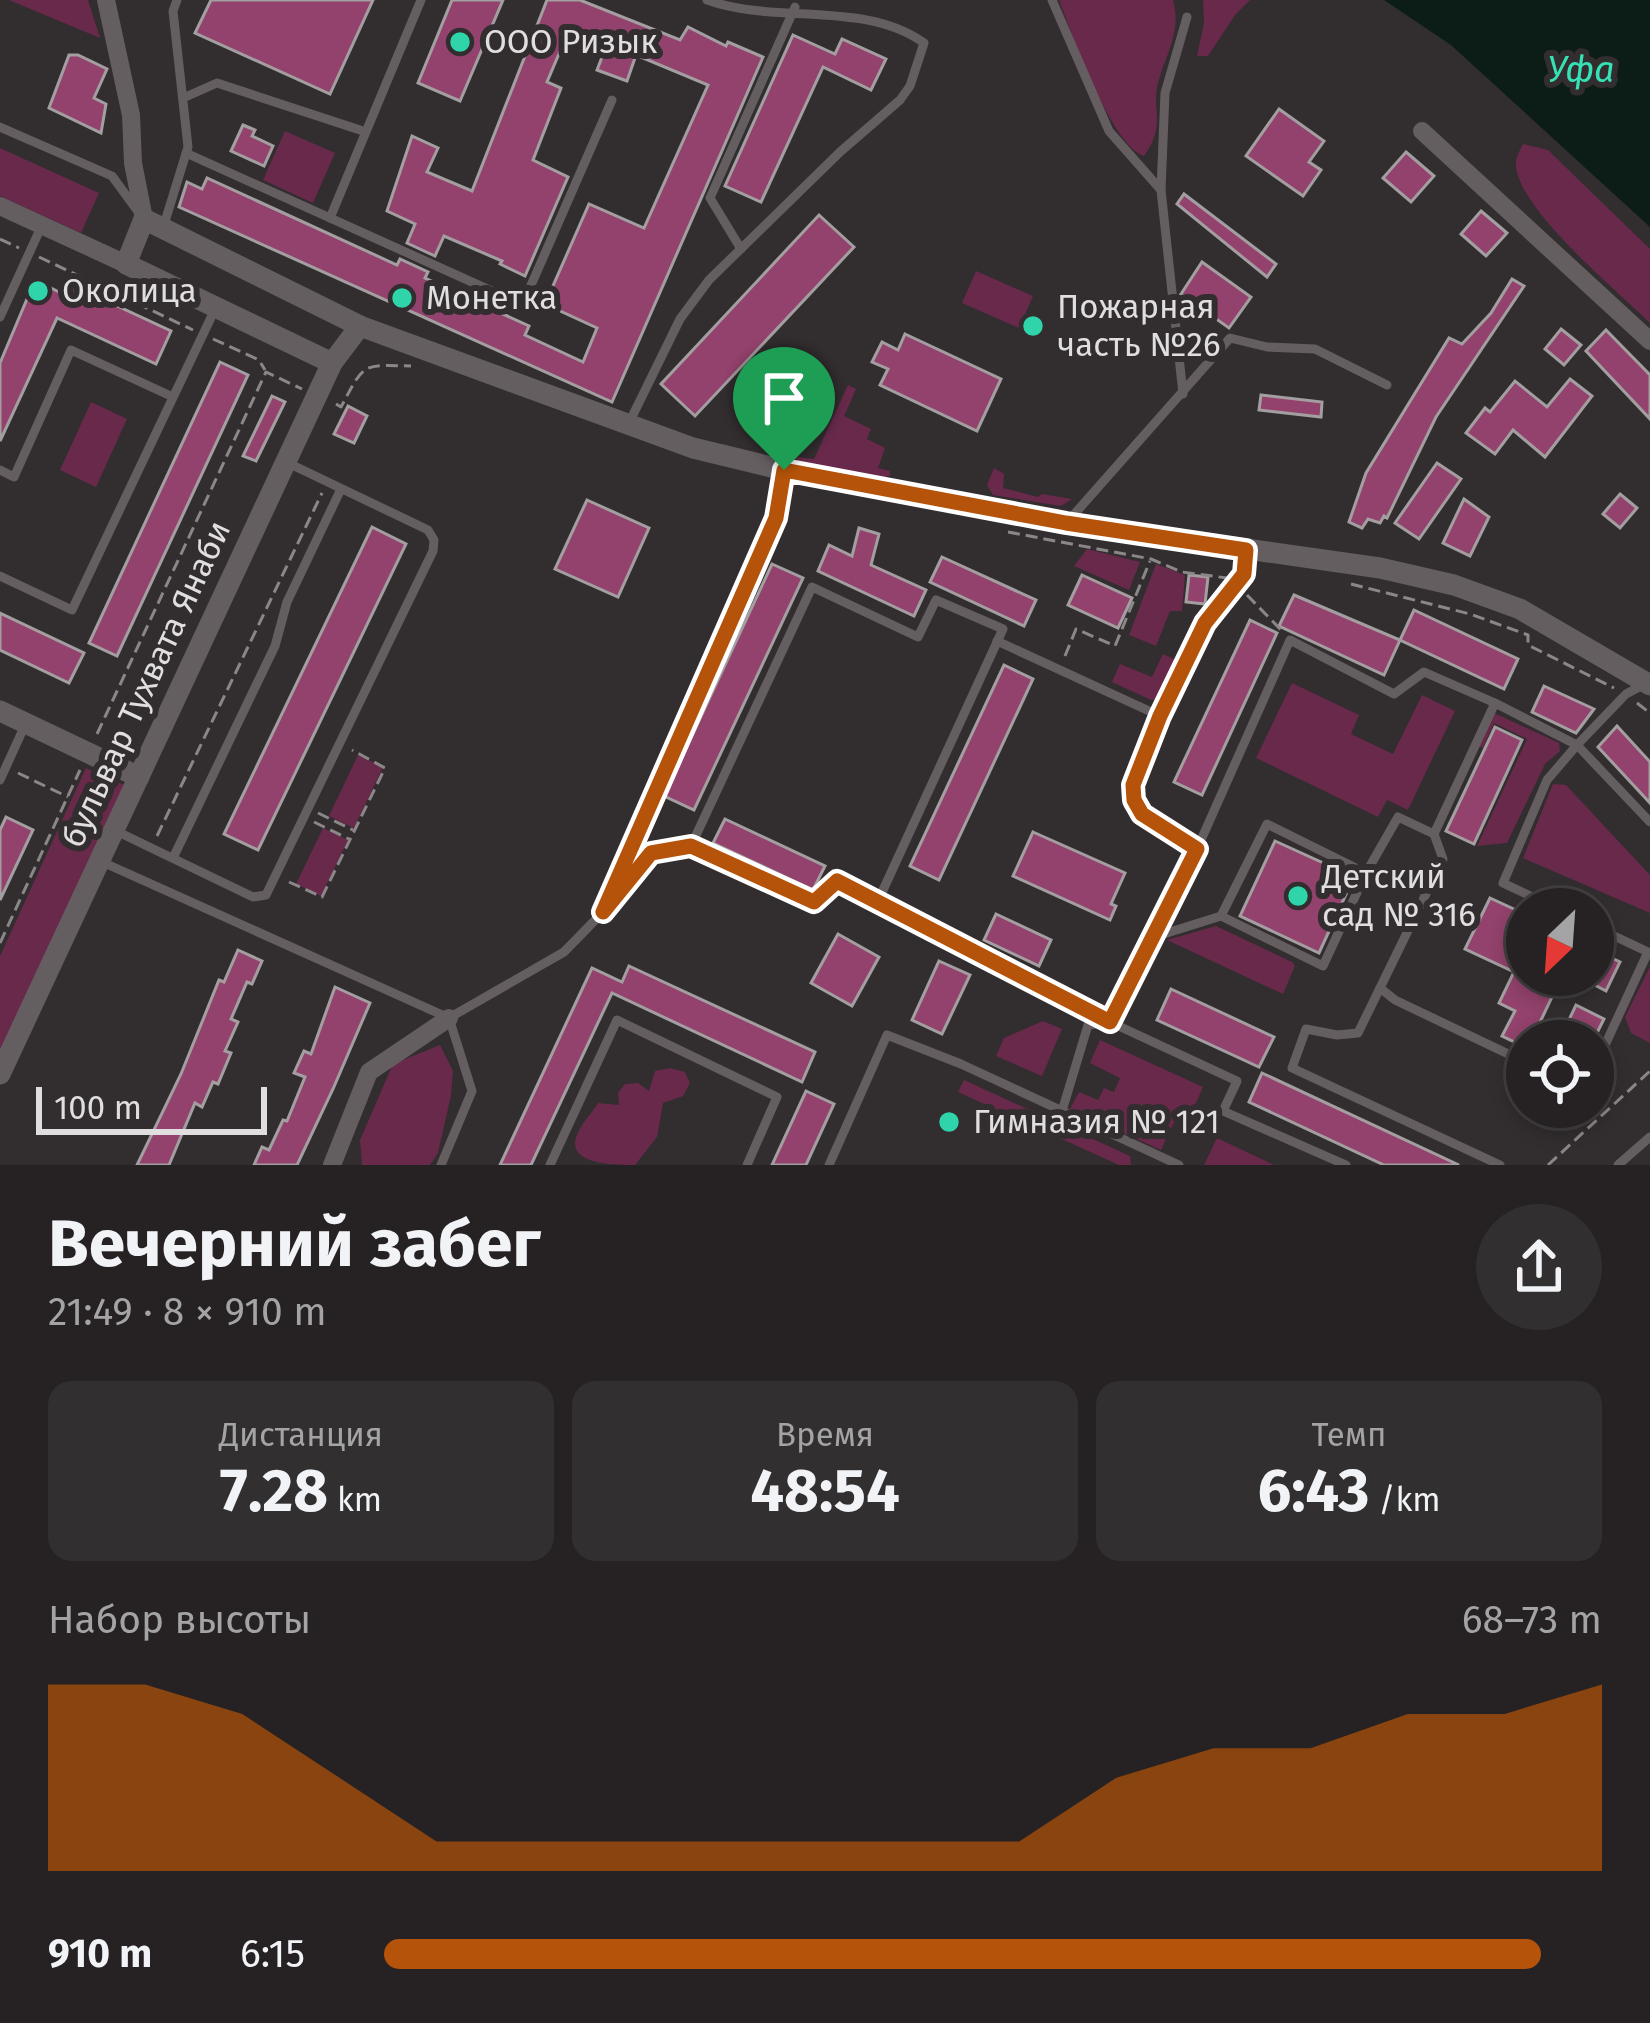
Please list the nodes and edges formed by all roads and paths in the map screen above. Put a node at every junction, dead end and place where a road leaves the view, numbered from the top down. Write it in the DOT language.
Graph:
graph roads {
  1 [pos="106,0"];
  2 [pos="177,0"];
  3 [pos="422,0"];
  4 [pos="706,0"];
  5 [pos="1052,0"];
  6 [pos="795,7"];
  7 [pos="1187,17"];
  8 [pos="183,98"];
  9 [pos="612,100"];
  10 [pos="0,127"];
  11 [pos="360,130"];
  12 [pos="1423,131"];
  13 [pos="186,153"];
  14 [pos="1161,190"];
  15 [pos="0,206"];
  16 [pos="330,218"];
  17 [pos="153,224"];
  18 [pos="42,226"];
  19 [pos="0,239"];
  20 [pos="741,248"];
  21 [pos="29,253"];
  22 [pos="126,264"];
  23 [pos="216,307"];
  24 [pos="2,310"];
  25 [pos="360,326"];
  26 [pos="203,334"];
  27 [pos="1650,341"];
  28 [pos="332,363"];
  29 [pos="372,365"];
  30 [pos="266,372"];
  31 [pos="1387,386"];
  32 [pos="302,389"];
  33 [pos="1183,394"];
  34 [pos="173,397"];
  35 [pos="329,401"];
  36 [pos="628,425"];
  37 [pos="286,462"];
  38 [pos="0,470"];
  39 [pos="784,470"];
  40 [pos="327,482"];
  41 [pos="341,489"];
  42 [pos="1066,523"];
  43 [pos="1246,550"];
  44 [pos="1151,560"];
  45 [pos="0,576"];
  46 [pos="1247,595"];
  47 [pos="1290,640"];
  48 [pos="998,641"];
  49 [pos="1059,670"];
  50 [pos="1649,684"];
  51 [pos="1495,703"];
  52 [pos="0,711"];
  53 [pos="1160,716"];
  54 [pos="26,724"];
  55 [pos="340,745"];
  56 [pos="1577,745"];
  57 [pos="88,753"];
  58 [pos="6,768"];
  59 [pos="139,777"];
  60 [pos="0,780"];
  61 [pos="68,797"];
  62 [pos="307,813"];
  63 [pos="1650,822"];
  64 [pos="114,830"];
  65 [pos="355,830"];
  66 [pos="1434,834"];
  67 [pos="350,839"];
  68 [pos="691,846"];
  69 [pos="152,848"];
  70 [pos="1197,849"];
  71 [pos="173,858"];
  72 [pos="100,860"];
  73 [pos="1366,873"];
  74 [pos="277,876"];
  75 [pos="837,881"];
  76 [pos="1514,888"];
  77 [pos="878,901"];
  78 [pos="603,912"];
  79 [pos="1221,916"];
  80 [pos="1614,936"];
  81 [pos="1154,937"];
  82 [pos="0,943"];
  83 [pos="1380,988"];
  84 [pos="449,1018"];
  85 [pos="1110,1022"];
  86 [pos="1614,1026"];
  87 [pos="1506,1053"];
  88 [pos="1650,1071"];
  89 [pos="0,1075"];
  90 [pos="1062,1111"];
  91 [pos="1650,1137"];
  92 [pos="332,1165"];
  93 [pos="441,1165"];
  94 [pos="550,1165"];
  95 [pos="747,1165"];
  96 [pos="829,1165"];
  97 [pos="1179,1165"];
  98 [pos="1346,1165"];
  99 [pos="1500,1165"];
  100 [pos="1548,1165"];
  101 [pos="1618,1165"];
  1 -- 17 [label="street"];
  2 -- 8 [label="lane"];
  3 -- 16 [label="lane"];
  4 -- 6 [label="lane"];
  5 -- 14 [label="lane"];
  6 -- 20 [label="lane"];
  6 -- 20 [label="lane"];
  7 -- 14 [label="lane"];
  8 -- 11 [label="lane"];
  8 -- 13 [label="lane"];
  9 -- 16 [label="lane"];
  10 -- 17 [label="lane"];
  12 -- 27 [label="street"];
  13 -- 16 [label="lane"];
  13 -- 17 [label="lane"];
  14 -- 33 [label="lane"];
  15 -- 18 [label="street"];
  17 -- 22 [label="street"];
  17 -- 25 [label="street"];
  18 -- 21 [label="lane"];
  18 -- 22 [label="street"];
  19 -- 21 [label="path"];
  20 -- 36 [label="lane"];
  21 -- 24 [label="lane"];
  21 -- 26 [label="path"];
  22 -- 23 [label="street"];
  23 -- 26 [label="lane"];
  23 -- 28 [label="street"];
  25 -- 28 [label="street, бульвар Тухвата Янаби"];
  25 -- 36 [label="street"];
  26 -- 30 [label="path"];
  26 -- 34 [label="lane"];
  28 -- 37 [label="street, бульвар Тухвата Янаби"];
  29 -- 35 [label="path"];
  30 -- 32 [label="path"];
  30 -- 57 [label="path"];
  31 -- 33 [label="lane"];
  33 -- 42 [label="lane"];
  34 -- 38 [label="lane"];
  34 -- 45 [label="lane"];
  36 -- 39 [label="street"];
  37 -- 40 [label="lane"];
  37 -- 59 [label="street, бульвар Тухвата Янаби"];
  39 -- 42 [label="street"];
  39 -- 78 [label="lane"];
  40 -- 41 [label="lane"];
  40 -- 69 [label="path"];
  41 -- 55 [label="lane"];
  41 -- 71 [label="lane"];
  42 -- 43 [label="street"];
  43 -- 50 [label="street"];
  43 -- 53 [label="lane"];
  44 -- 49 [label="path"];
  46 -- 47 [label="path"];
  47 -- 51 [label="lane"];
  47 -- 70 [label="lane"];
  48 -- 49 [label="lane"];
  48 -- 68 [label="lane"];
  48 -- 77 [label="lane"];
  49 -- 53 [label="lane"];
  50 -- 56 [label="lane"];
  51 -- 56 [label="lane"];
  51 -- 66 [label="lane"];
  52 -- 54 [label="street"];
  53 -- 70 [label="lane"];
  54 -- 57 [label="street"];
  54 -- 58 [label="lane"];
  55 -- 62 [label="lane"];
  55 -- 65 [label="path"];
  56 -- 63 [label="lane"];
  56 -- 76 [label="lane"];
  57 -- 59 [label="street"];
  57 -- 61 [label="path"];
  58 -- 60 [label="lane"];
  58 -- 61 [label="path"];
  59 -- 64 [label="street, бульвар Тухвата Янаби"];
  61 -- 82 [label="path"];
  62 -- 65 [label="path"];
  62 -- 67 [label="path"];
  62 -- 74 [label="lane"];
  64 -- 69 [label="lane"];
  64 -- 72 [label="street, бульвар Тухвата Янаби"];
  65 -- 67 [label="path"];
  66 -- 73 [label="lane"];
  66 -- 83 [label="lane"];
  67 -- 74 [label="path"];
  68 -- 75 [label="path"];
  68 -- 78 [label="lane"];
  69 -- 71 [label="lane"];
  70 -- 81 [label="lane"];
  71 -- 74 [label="lane"];
  72 -- 84 [label="lane"];
  72 -- 89 [label="street, бульвар Тухвата Янаби"];
  73 -- 79 [label="lane"];
  73 -- 79 [label="lane"];
  75 -- 77 [label="lane"];
  77 -- 85 [label="lane"];
  78 -- 84 [label="lane"];
  79 -- 81 [label="lane"];
  80 -- 86 [label="lane"];
  81 -- 85 [label="lane"];
  83 -- 87 [label="lane"];
  83 -- 99 [label="lane"];
  84 -- 92 [label="street"];
  84 -- 93 [label="lane"];
  85 -- 90 [label="lane"];
  85 -- 98 [label="lane"];
  88 -- 100 [label="path"];
  90 -- 96 [label="lane"];
  90 -- 97 [label="lane"];
  91 -- 101 [label="lane"];
  94 -- 95 [label="lane"];
}
